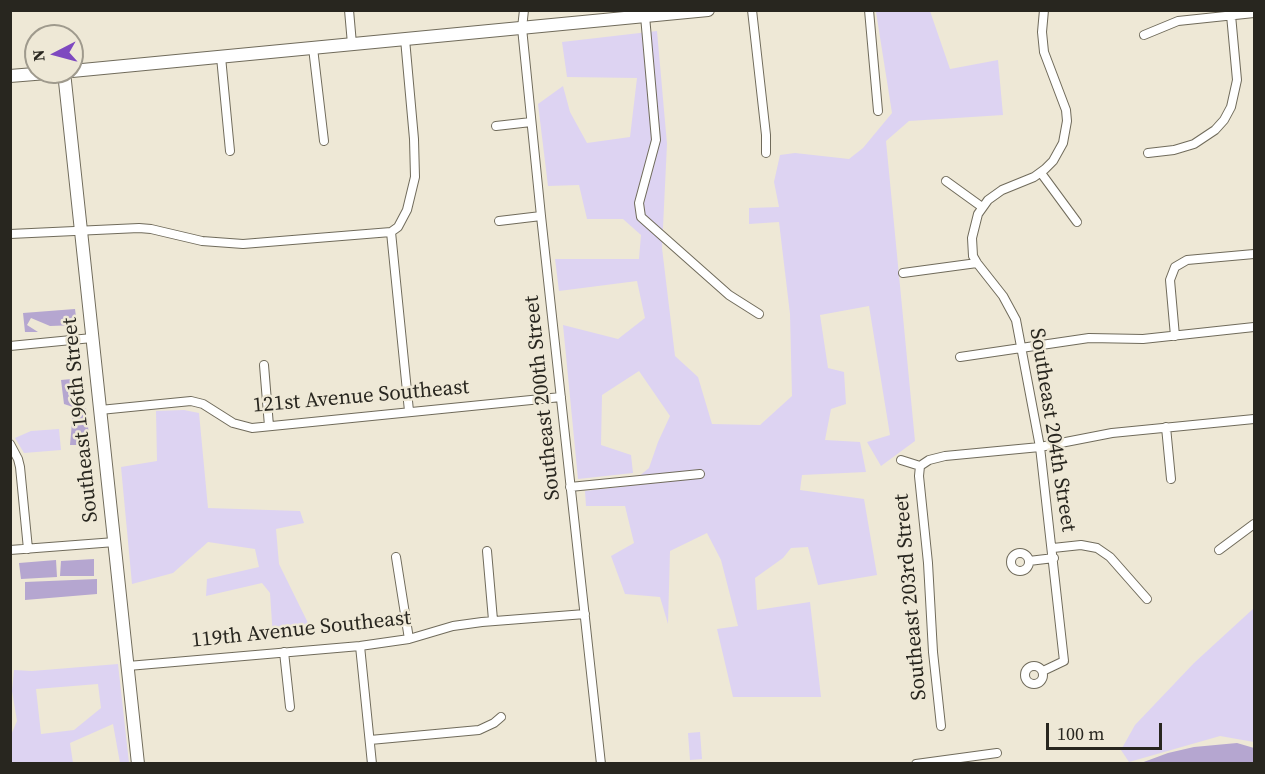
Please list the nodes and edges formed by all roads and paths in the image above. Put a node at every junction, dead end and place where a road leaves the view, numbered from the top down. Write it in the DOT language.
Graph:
graph roads {
  1 [pos="349,10"];
  2 [pos="524,10"];
  3 [pos="708,10"];
  4 [pos="752,10"];
  5 [pos="869,10"];
  6 [pos="1044,10"];
  7 [pos="1254,13"];
  8 [pos="1231,15"];
  9 [pos="645,16"];
  10 [pos="522,28"];
  11 [pos="1144,35"];
  12 [pos="405,39"];
  13 [pos="352,44"];
  14 [pos="313,48"];
  15 [pos="220,57"];
  16 [pos="84,70"];
  17 [pos="65,84"];
  18 [pos="878,111"];
  19 [pos="531,122"];
  20 [pos="496,126"];
  21 [pos="324,141"];
  22 [pos="230,151"];
  23 [pos="766,153"];
  24 [pos="1148,153"];
  25 [pos="1041,173"];
  26 [pos="946,181"];
  27 [pos="982,207"];
  28 [pos="541,216"];
  29 [pos="500,221"];
  30 [pos="1077,222"];
  31 [pos="80,230"];
  32 [pos="391,232"];
  33 [pos="10,234"];
  34 [pos="1254,254"];
  35 [pos="977,263"];
  36 [pos="903,273"];
  37 [pos="759,314"];
  38 [pos="1254,327"];
  39 [pos="1175,336"];
  40 [pos="92,338"];
  41 [pos="10,346"];
  42 [pos="1023,347"];
  43 [pos="960,357"];
  44 [pos="264,365"];
  45 [pos="561,397"];
  46 [pos="100,410"];
  47 [pos="409,411"];
  48 [pos="1254,418"];
  49 [pos="269,426"];
  50 [pos="1166,427"];
  51 [pos="10,444"];
  52 [pos="1040,447"];
  53 [pos="901,460"];
  54 [pos="920,466"];
  55 [pos="700,474"];
  56 [pos="1171,479"];
  57 [pos="570,487"];
  58 [pos="1254,524"];
  59 [pos="114,542"];
  60 [pos="28,549"];
  61 [pos="10,550"];
  62 [pos="1219,550"];
  63 [pos="487,551"];
  64 [pos="1053,553"];
  65 [pos="396,557"];
  66 [pos="1029,561"];
  67 [pos="1147,599"];
  68 [pos="585,614"];
  69 [pos="493,620"];
  70 [pos="410,639"];
  71 [pos="360,646"];
  72 [pos="284,652"];
  73 [pos="128,666"];
  74 [pos="1043,671"];
  75 [pos="290,707"];
  76 [pos="501,717"];
  77 [pos="941,726"];
  78 [pos="370,740"];
  79 [pos="997,753"];
  80 [pos="138,764"];
  81 [pos="372,764"];
  82 [pos="601,764"];
  83 [pos="916,764"];
  1 -- 13 [label="street"];
  2 -- 10 [label="street, Southeast 200th Street"];
  3 -- 9 [label="street"];
  4 -- 23 [label="street"];
  5 -- 18 [label="street"];
  6 -- 25 [label="street"];
  7 -- 8 [label="street"];
  8 -- 11 [label="street"];
  8 -- 24 [label="street"];
  9 -- 10 [label="street"];
  9 -- 37 [label="street"];
  10 -- 12 [label="street"];
  10 -- 19 [label="street, Southeast 200th Street"];
  12 -- 13 [label="street"];
  12 -- 32 [label="street"];
  13 -- 14 [label="street"];
  14 -- 15 [label="street"];
  14 -- 21 [label="street"];
  15 -- 16 [label="street"];
  15 -- 22 [label="street"];
  17 -- 31 [label="street, Southeast 196th Street"];
  19 -- 20 [label="street"];
  19 -- 28 [label="street, Southeast 200th Street"];
  25 -- 27 [label="street"];
  25 -- 30 [label="street"];
  26 -- 27 [label="street"];
  27 -- 35 [label="street, Southeast 204th Street"];
  28 -- 29 [label="street"];
  28 -- 45 [label="street, Southeast 200th Street"];
  31 -- 32 [label="street"];
  31 -- 33 [label="street"];
  31 -- 40 [label="street, Southeast 196th Street"];
  32 -- 47 [label="street"];
  34 -- 39 [label="street"];
  35 -- 36 [label="street"];
  35 -- 42 [label="street, Southeast 204th Street"];
  38 -- 39 [label="street"];
  39 -- 42 [label="street"];
  40 -- 41 [label="street"];
  40 -- 46 [label="street, Southeast 196th Street"];
  42 -- 43 [label="street"];
  42 -- 52 [label="street, Southeast 204th Street"];
  44 -- 49 [label="street"];
  45 -- 47 [label="street, 121st Avenue Southeast"];
  45 -- 57 [label="street, Southeast 200th Street"];
  46 -- 49 [label="street, 121st Avenue Southeast"];
  46 -- 59 [label="street, Southeast 196th Street"];
  47 -- 49 [label="street, 121st Avenue Southeast"];
  48 -- 50 [label="street"];
  50 -- 52 [label="street"];
  50 -- 56 [label="street"];
  51 -- 60 [label="street"];
  52 -- 54 [label="street"];
  52 -- 64 [label="street, Southeast 204th Street"];
  53 -- 54 [label="street"];
  54 -- 77 [label="street, Southeast 203rd Street"];
  55 -- 57 [label="street"];
  57 -- 68 [label="street, Southeast 200th Street"];
  58 -- 62 [label="street"];
  59 -- 60 [label="street"];
  59 -- 73 [label="street, Southeast 196th Street"];
  60 -- 61 [label="street"];
  63 -- 69 [label="street"];
  64 -- 66 [label="street, Southeast 204th Street"];
  64 -- 67 [label="street"];
  64 -- 74 [label="street, Southeast 204th Street"];
  65 -- 70 [label="street"];
  68 -- 69 [label="street, 119th Avenue Southeast"];
  68 -- 82 [label="street, Southeast 200th Street"];
  69 -- 70 [label="street, 119th Avenue Southeast"];
  70 -- 71 [label="street, 119th Avenue Southeast"];
  71 -- 72 [label="street, 119th Avenue Southeast"];
  71 -- 78 [label="street"];
  72 -- 73 [label="street, 119th Avenue Southeast"];
  72 -- 75 [label="street"];
  73 -- 80 [label="street, Southeast 196th Street"];
  76 -- 78 [label="street"];
  78 -- 81 [label="street"];
  79 -- 83 [label="street"];
}
